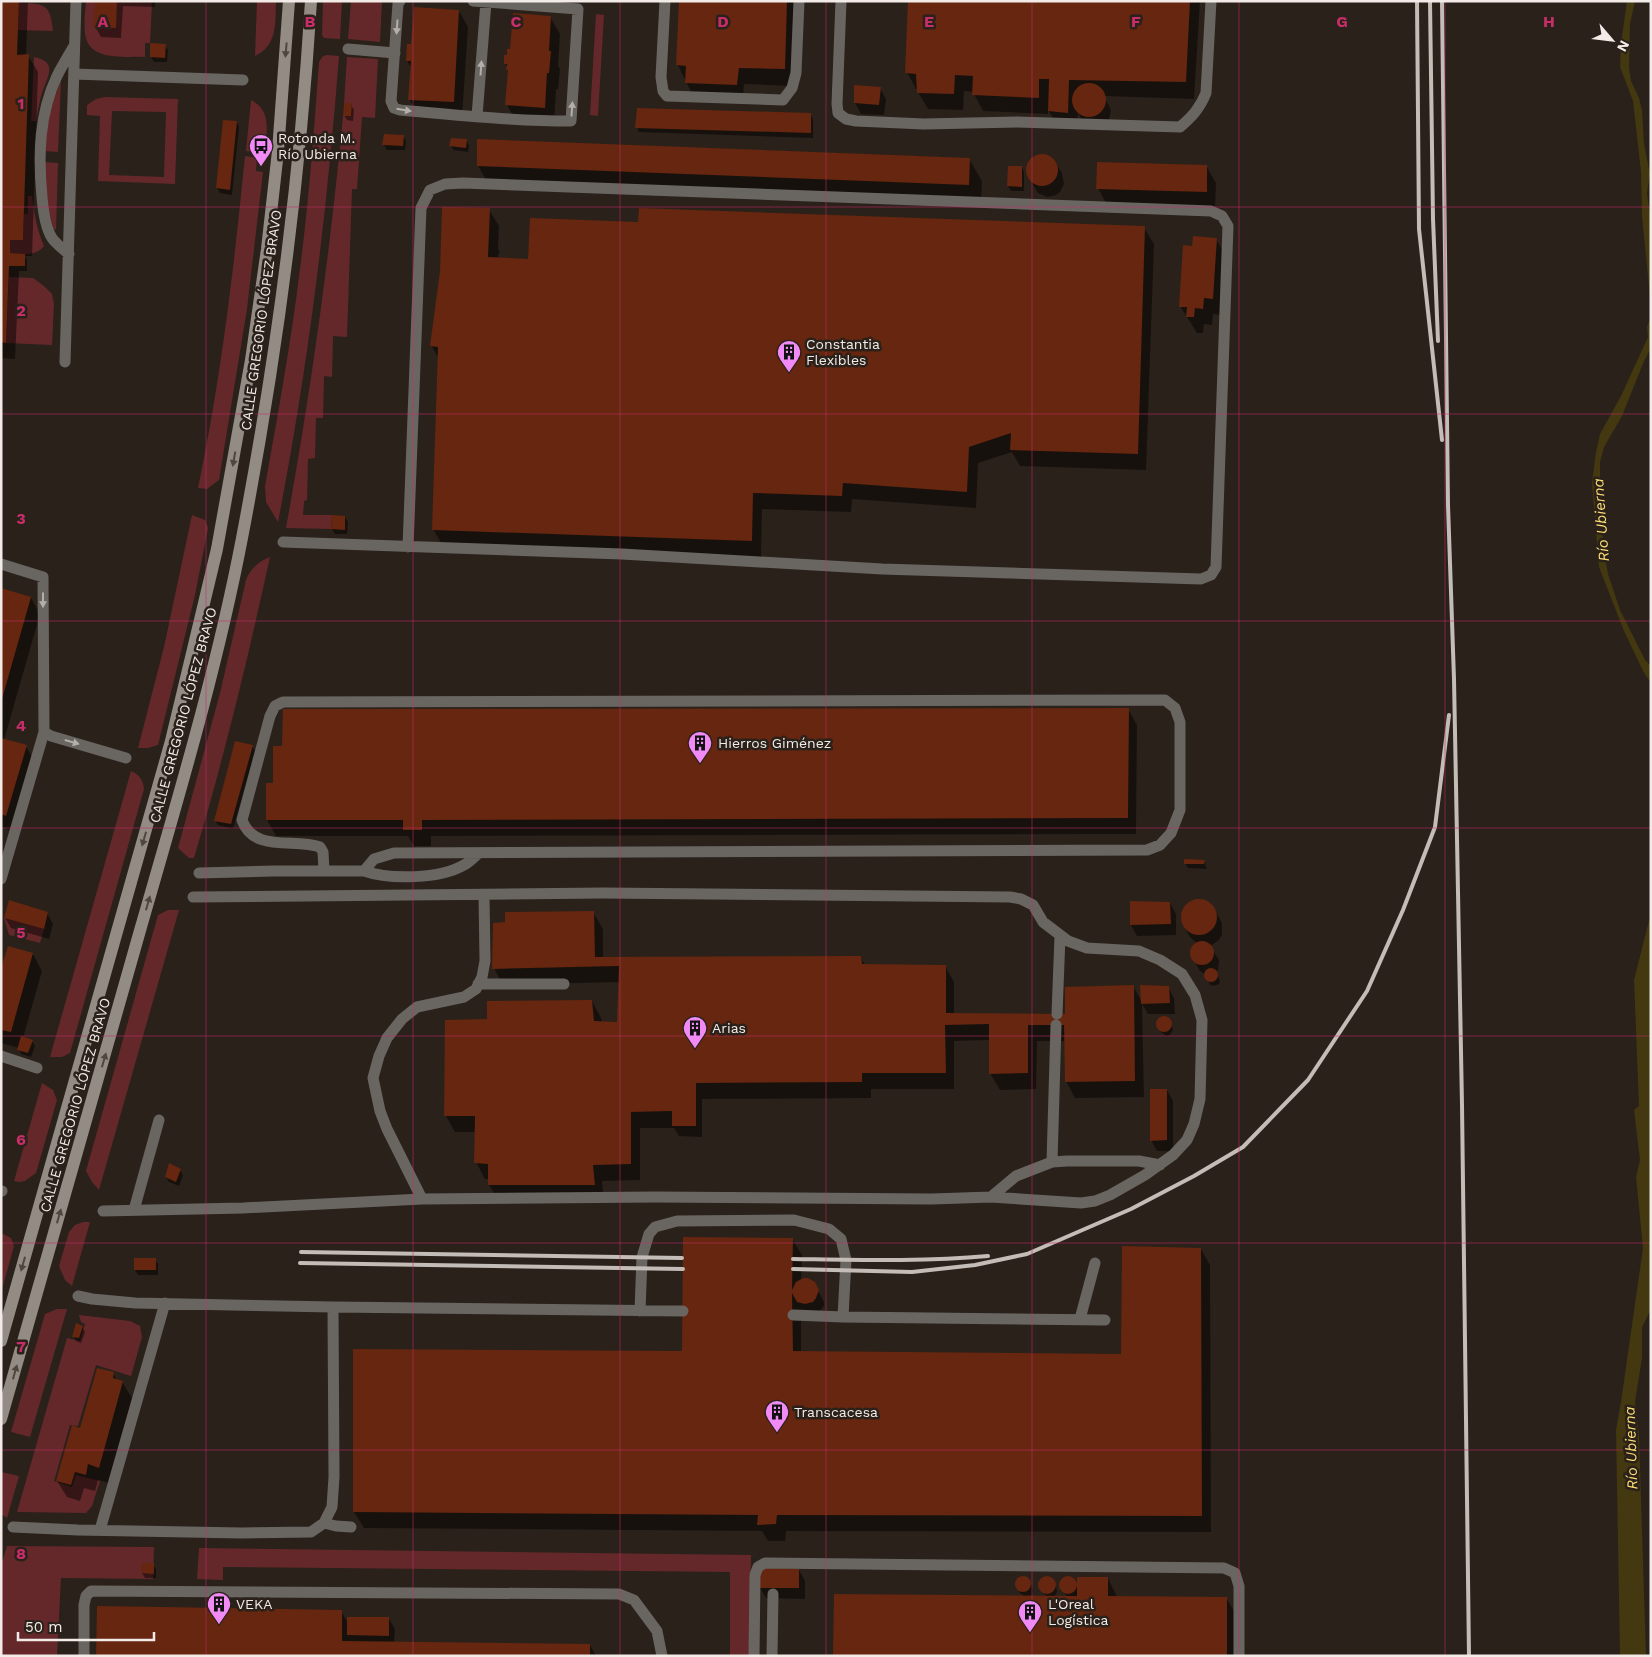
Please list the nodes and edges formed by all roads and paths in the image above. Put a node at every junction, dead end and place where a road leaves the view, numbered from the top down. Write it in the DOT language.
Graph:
graph roads {
  1 [pos="76,1"];
  2 [pos="289,1"];
  3 [pos="311,1"];
  4 [pos="400,1"];
  5 [pos="473,1"];
  6 [pos="665,1"];
  7 [pos="799,1"];
  8 [pos="841,1"];
  9 [pos="1211,1"];
  10 [pos="486,2"];
  11 [pos="75,44"];
  12 [pos="348,49"];
  13 [pos="395,53"];
  14 [pos="74,74"];
  15 [pos="244,80"];
  16 [pos="477,116"];
  17 [pos="68,254"];
  18 [pos="65,362"];
  19 [pos="284,542"];
  20 [pos="408,547"];
  21 [pos="1,564"];
  22 [pos="44,732"];
  23 [pos="126,758"];
  24 [pos="479,852"];
  25 [pos="324,871"];
  26 [pos="364,872"];
  27 [pos="200,873"];
  28 [pos="1,879"];
  29 [pos="484,895"];
  30 [pos="193,897"];
  31 [pos="1060,936"];
  32 [pos="478,984"];
  33 [pos="564,984"];
  34 [pos="1,1056"];
  35 [pos="37,1068"];
  36 [pos="159,1120"];
  37 [pos="1052,1162"];
  38 [pos="1160,1165"];
  39 [pos="991,1197"];
  40 [pos="422,1199"];
  41 [pos="102,1210"];
  42 [pos="134,1210"];
  43 [pos="1095,1263"];
  44 [pos="78,1296"];
  45 [pos="165,1303"];
  46 [pos="333,1307"];
  47 [pos="640,1311"];
  48 [pos="683,1311"];
  49 [pos="792,1315"];
  50 [pos="843,1317"];
  51 [pos="1080,1320"];
  52 [pos="1105,1320"];
  53 [pos="1,1341"];
  54 [pos="1,1419"];
  55 [pos="324,1523"];
  56 [pos="12,1527"];
  57 [pos="351,1528"];
  58 [pos="100,1530"];
  59 [pos="773,1594"];
  60 [pos="84,1656"];
  61 [pos="662,1656"];
  62 [pos="754,1656"];
  63 [pos="772,1656"];
  64 [pos="1239,1656"];
  1 -- 11 [label="lane"];
  2 -- 53 [label="main road, CALLE GREGORIO LÓPEZ BRAVO, one-way"];
  54 -- 3 [label="main road, CALLE GREGORIO LÓPEZ BRAVO, one-way"];
  4 -- 13 [label="lane, one-way"];
  5 -- 10 [label="lane"];
  6 -- 7 [label="lane"];
  8 -- 9 [label="lane"];
  16 -- 10 [label="lane, one-way"];
  16 -- 10 [label="lane, one-way"];
  11 -- 14 [label="lane"];
  11 -- 17 [label="lane"];
  12 -- 13 [label="lane"];
  13 -- 16 [label="lane, one-way"];
  14 -- 15 [label="lane"];
  14 -- 17 [label="lane"];
  17 -- 18 [label="lane"];
  19 -- 20 [label="lane"];
  20 -- 20 [label="lane"];
  21 -- 22 [label="lane, one-way"];
  22 -- 23 [label="lane, one-way"];
  22 -- 28 [label="lane"];
  24 -- 25 [label="lane"];
  24 -- 26 [label="lane"];
  24 -- 26 [label="lane"];
  25 -- 26 [label="lane"];
  25 -- 27 [label="lane"];
  29 -- 30 [label="lane"];
  29 -- 31 [label="lane"];
  29 -- 32 [label="lane"];
  31 -- 37 [label="lane"];
  31 -- 38 [label="lane"];
  32 -- 33 [label="lane"];
  32 -- 40 [label="lane"];
  34 -- 35 [label="lane"];
  36 -- 42 [label="lane"];
  37 -- 38 [label="lane"];
  37 -- 39 [label="lane"];
  38 -- 39 [label="lane"];
  39 -- 40 [label="lane"];
  40 -- 42 [label="lane"];
  41 -- 42 [label="lane"];
  43 -- 51 [label="lane"];
  44 -- 45 [label="lane"];
  45 -- 46 [label="lane"];
  45 -- 58 [label="lane"];
  46 -- 47 [label="lane"];
  46 -- 55 [label="lane"];
  47 -- 48 [label="lane"];
  47 -- 50 [label="lane"];
  49 -- 50 [label="lane"];
  50 -- 51 [label="lane"];
  51 -- 52 [label="lane"];
  55 -- 57 [label="lane"];
  55 -- 58 [label="lane"];
  56 -- 58 [label="lane"];
  59 -- 63 [label="lane"];
  60 -- 61 [label="lane"];
  62 -- 64 [label="lane"];
}
